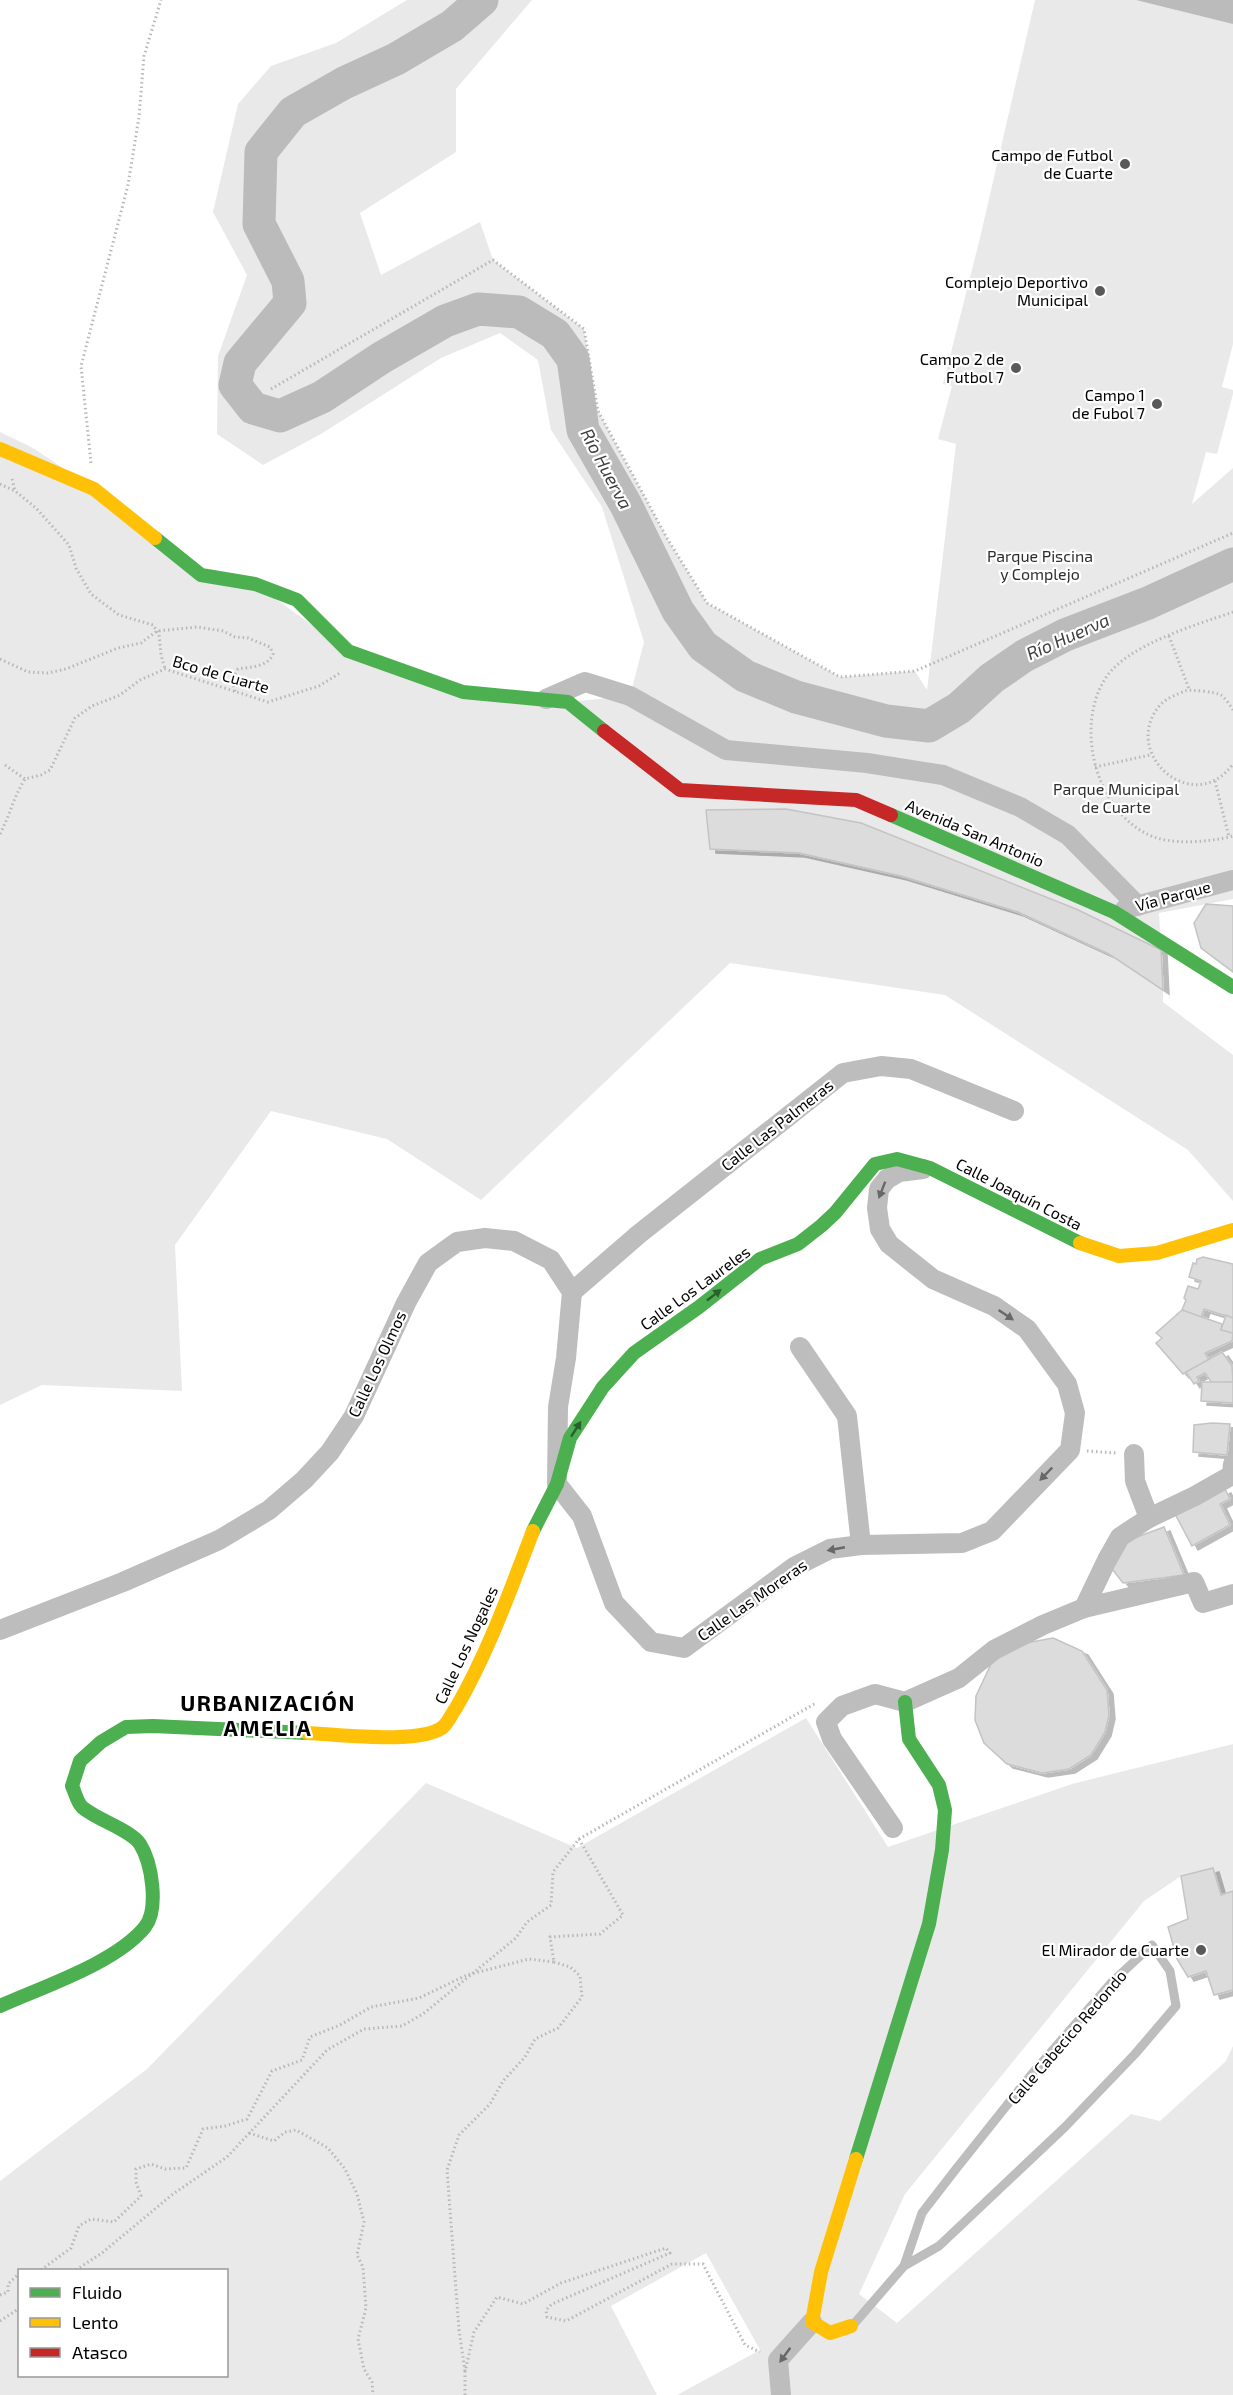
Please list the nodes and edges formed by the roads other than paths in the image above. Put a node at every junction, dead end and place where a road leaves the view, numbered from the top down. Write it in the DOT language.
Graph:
graph roads {
  1 [pos="0,449"];
  2 [pos="543,700"];
  3 [pos="1233,880"];
  4 [pos="1138,906"];
  5 [pos="1114,912"];
  6 [pos="1233,987"];
  7 [pos="1014,1111"];
  8 [pos="930,1168"];
  9 [pos="1233,1230"];
  10 [pos="572,1292"];
  11 [pos="801,1347"];
  12 [pos="1134,1454"];
  13 [pos="1233,1464"];
  14 [pos="557,1484"];
  15 [pos="1149,1518"];
  16 [pos="861,1545"];
  17 [pos="1233,1594"];
  18 [pos="1084,1608"];
  19 [pos="0,1630"];
  20 [pos="905,1702"];
  21 [pos="893,1828"];
  22 [pos="0,2006"];
  23 [pos="904,2266"];
  24 [pos="812,2322"];
  25 [pos="851,2326"];
  26 [pos="781,2395"];
  1 -- 2 [label="street"];
  2 -- 4 [label="street"];
  2 -- 5 [label="street, Avenida San Antonio"];
  3 -- 4 [label="street, Vía Parque"];
  4 -- 5 [label="street, Vía Parque"];
  5 -- 6 [label="street, Avenida San Antonio"];
  7 -- 10 [label="street, Calle Las Palmeras"];
  8 -- 9 [label="street, Calle Joaquín Costa"];
  14 -- 8 [label="street, Calle Los Laureles, one-way"];
  8 -- 16 [label="street, Calle Las Moreras, one-way"];
  10 -- 14 [label="street"];
  10 -- 19 [label="street, Calle Los Olmos"];
  11 -- 16 [label="street"];
  12 -- 15 [label="street"];
  13 -- 15 [label="street"];
  16 -- 14 [label="street, Calle Las Moreras, one-way"];
  14 -- 22 [label="street, Calle Los Nogales"];
  15 -- 18 [label="street"];
  17 -- 18 [label="street"];
  18 -- 20 [label="street"];
  20 -- 21 [label="street"];
  20 -- 24 [label="street"];
  23 -- 23 [label="lane, Calle Cabecico Redondo"];
  23 -- 25 [label="lane, Calle Cabecico Redondo"];
  24 -- 25 [label="street, Calle Cabecico Redondo"];
  24 -- 26 [label="street, one-way"];
}
